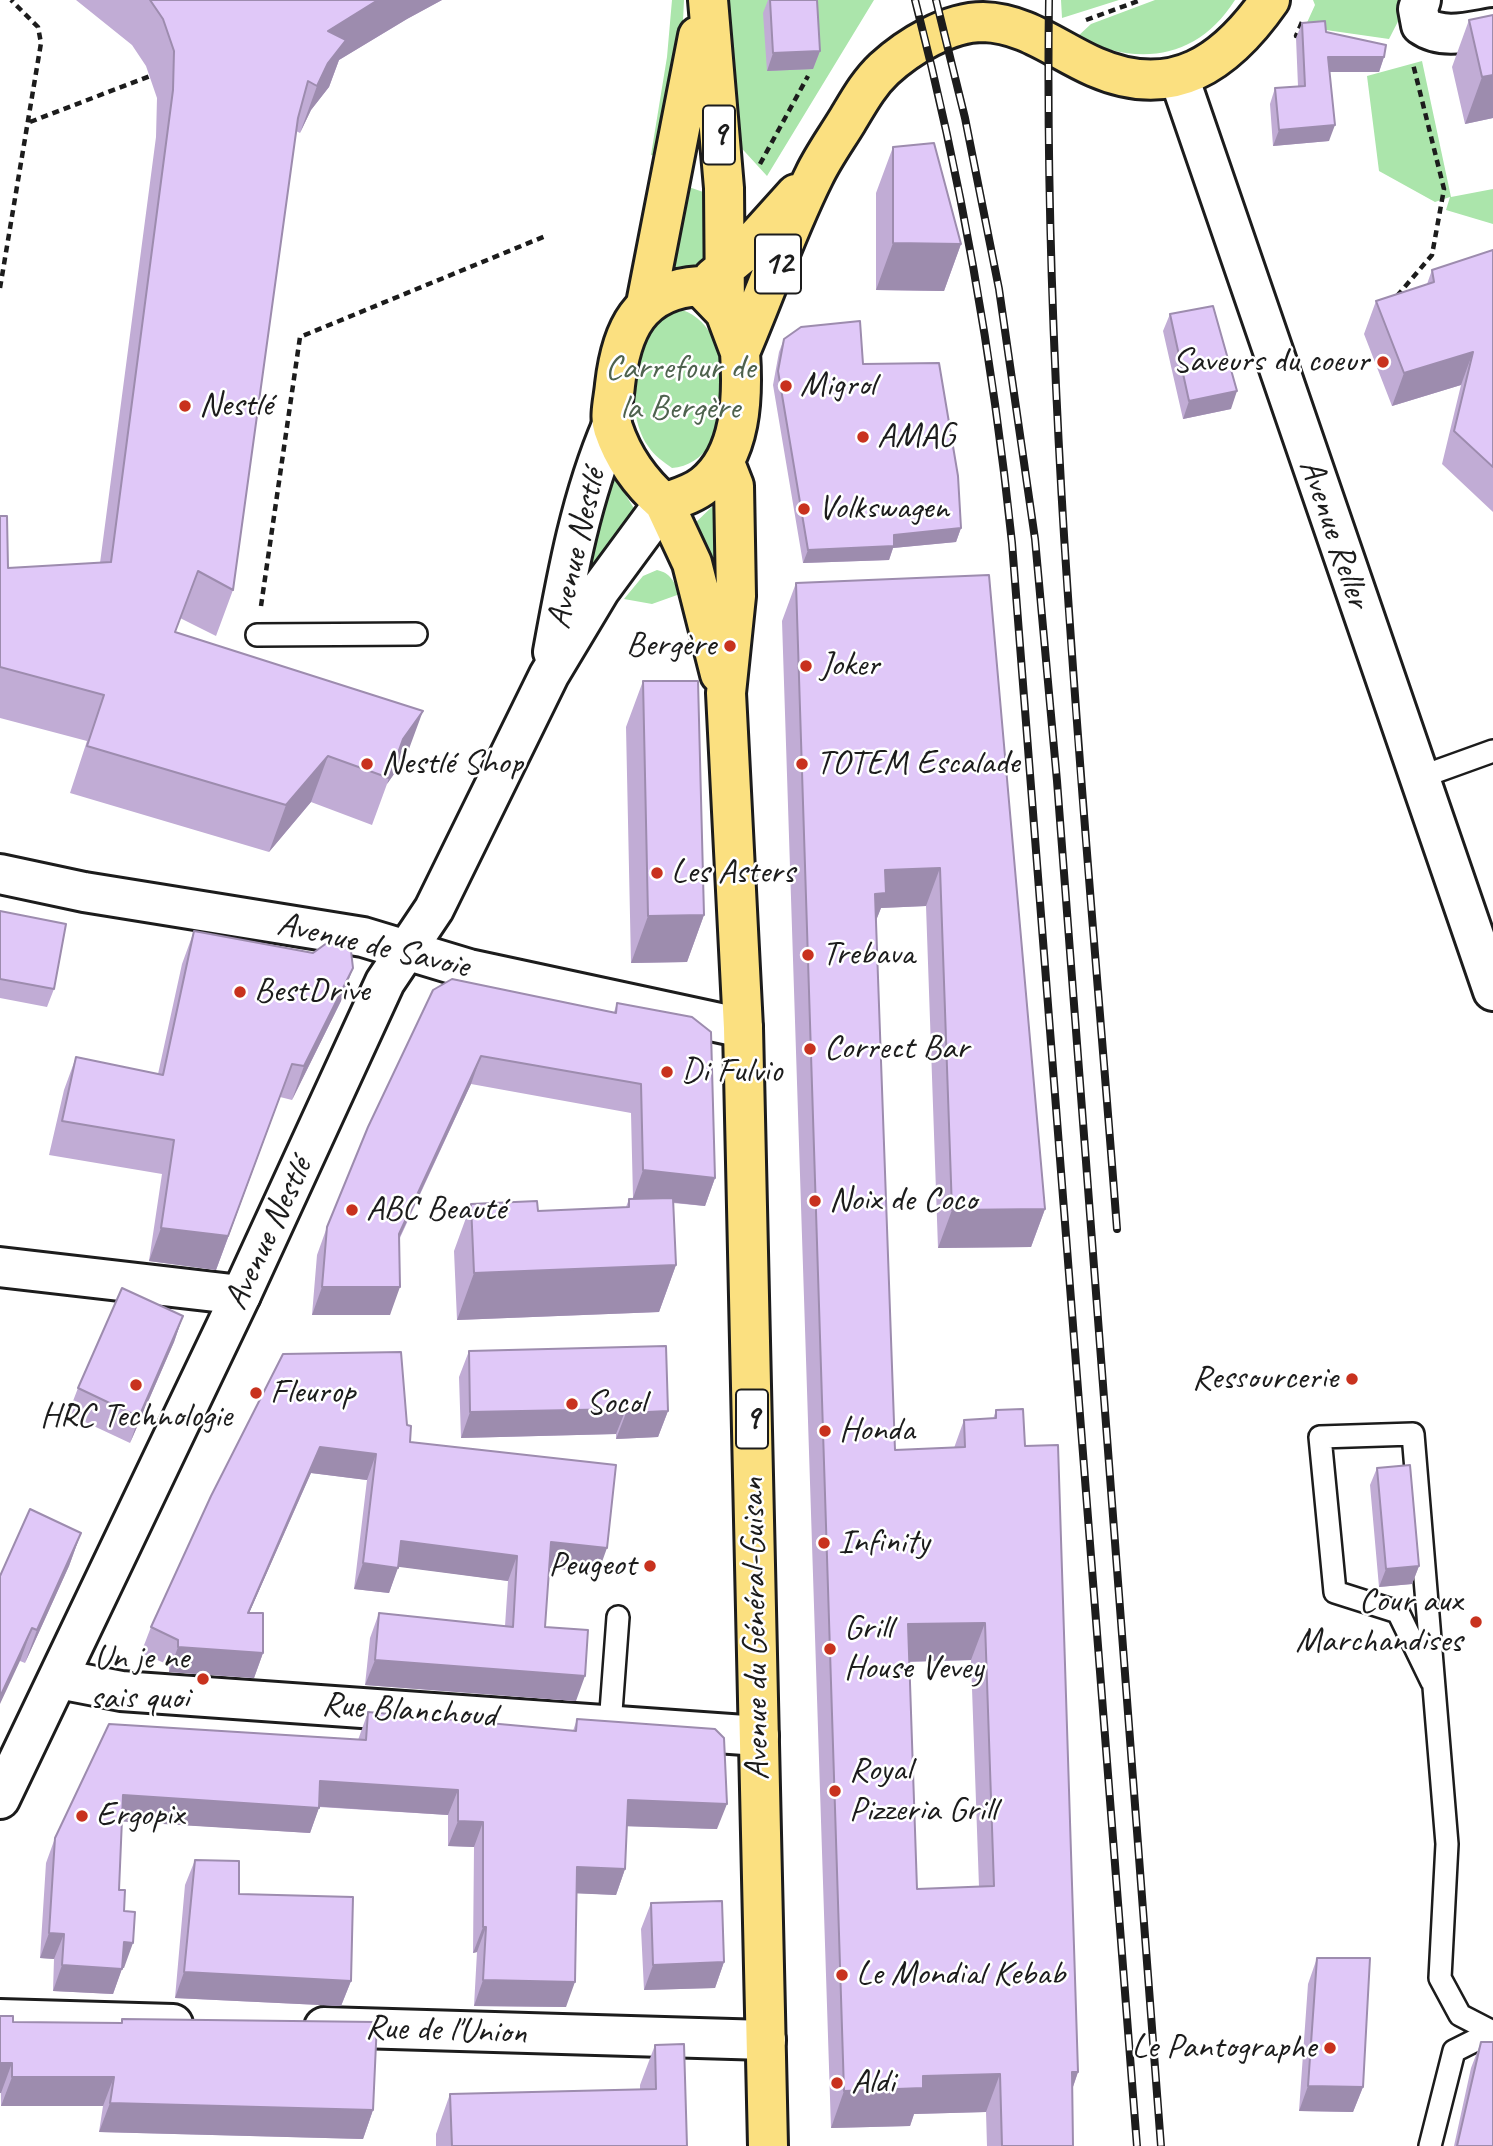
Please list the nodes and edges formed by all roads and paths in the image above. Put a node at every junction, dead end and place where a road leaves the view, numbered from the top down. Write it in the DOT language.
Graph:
graph roads {
  1 [pos="11,0"];
  2 [pos="706,0"];
  3 [pos="1141,0"];
  4 [pos="1269,0"];
  5 [pos="977,11"];
  6 [pos="1423,14"];
  7 [pos="1076,24"];
  8 [pos="1493,28"];
  9 [pos="1296,36"];
  10 [pos="1309,38"];
  11 [pos="150,76"];
  12 [pos="808,76"];
  13 [pos="1179,77"];
  14 [pos="29,122"];
  15 [pos="757,171"];
  16 [pos="814,175"];
  17 [pos="548,235"];
  18 [pos="0,288"];
  19 [pos="716,289"];
  20 [pos="646,304"];
  21 [pos="1390,305"];
  22 [pos="740,352"];
  23 [pos="612,425"];
  24 [pos="725,463"];
  25 [pos="664,503"];
  26 [pos="416,634"];
  27 [pos="257,635"];
  28 [pos="549,675"];
  29 [pos="726,693"];
  30 [pos="1493,751"];
  31 [pos="1418,778"];
  32 [pos="0,874"];
  33 [pos="407,952"];
  34 [pos="1493,991"];
  35 [pos="743,1028"];
  36 [pos="0,1267"];
  37 [pos="242,1295"];
  38 [pos="618,1617"];
  39 [pos="59,1679"];
  40 [pos="1432,1682"];
  41 [pos="610,1725"];
  42 [pos="759,1735"];
  43 [pos="0,1799"];
  44 [pos="0,2019"];
  45 [pos="205,2024"];
  46 [pos="287,2026"];
  47 [pos="1491,2033"];
  48 [pos="766,2040"];
  49 [pos="768,2146"];
  50 [pos="1430,2146"];
  1 -- 14 [label="path"];
  2 -- 19 [label="main road, 9"];
  2 -- 20 [label="main road, 9"];
  3 -- 7 [label="path"];
  4 -- 13 [label="main road, 12"];
  5 -- 13 [label="main road, 12"];
  5 -- 16 [label="main road, 12"];
  6 -- 8 [label="street"];
  6 -- 21 [label="path"];
  9 -- 10 [label="path"];
  11 -- 14 [label="path"];
  12 -- 15 [label="path"];
  13 -- 31 [label="street, Avenue Reller"];
  14 -- 18 [label="path"];
  16 -- 19 [label="main road, 12"];
  16 -- 22 [label="main road, 12"];
  17 -- 27 [label="path"];
  19 -- 20 [label="main road"];
  19 -- 22 [label="main road"];
  20 -- 23 [label="main road"];
  22 -- 24 [label="main road"];
  23 -- 25 [label="main road"];
  23 -- 28 [label="street, Avenue Nestlé"];
  24 -- 25 [label="main road"];
  24 -- 29 [label="main road, Avenue du Général-Guisan / 9"];
  25 -- 28 [label="street, Avenue Nestlé"];
  25 -- 29 [label="main road, Avenue du Général-Guisan / 9"];
  26 -- 27 [label="lane"];
  28 -- 33 [label="street, Avenue Nestlé"];
  29 -- 35 [label="main road, Avenue du Général-Guisan / 9"];
  30 -- 31 [label="lane"];
  31 -- 34 [label="street, Avenue Reller"];
  32 -- 33 [label="street, Avenue de Savoie"];
  33 -- 35 [label="street, Avenue de Savoie"];
  33 -- 37 [label="street, Avenue Nestlé"];
  35 -- 42 [label="main road, Avenue du Général-Guisan / 9"];
  36 -- 37 [label="street"];
  37 -- 39 [label="street, Avenue Nestlé"];
  38 -- 41 [label="lane"];
  39 -- 41 [label="street, Rue Blanchoud"];
  39 -- 43 [label="street, Avenue Nestlé"];
  40 -- 40 [label="lane"];
  40 -- 47 [label="lane"];
  41 -- 42 [label="street, Rue Blanchoud"];
  42 -- 48 [label="main road, Avenue du Général-Guisan / 9"];
  44 -- 45 [label="street"];
  46 -- 48 [label="street, Rue de l'Union"];
  47 -- 50 [label="lane"];
  48 -- 49 [label="main road, Avenue du Général-Guisan / 9"];
}
